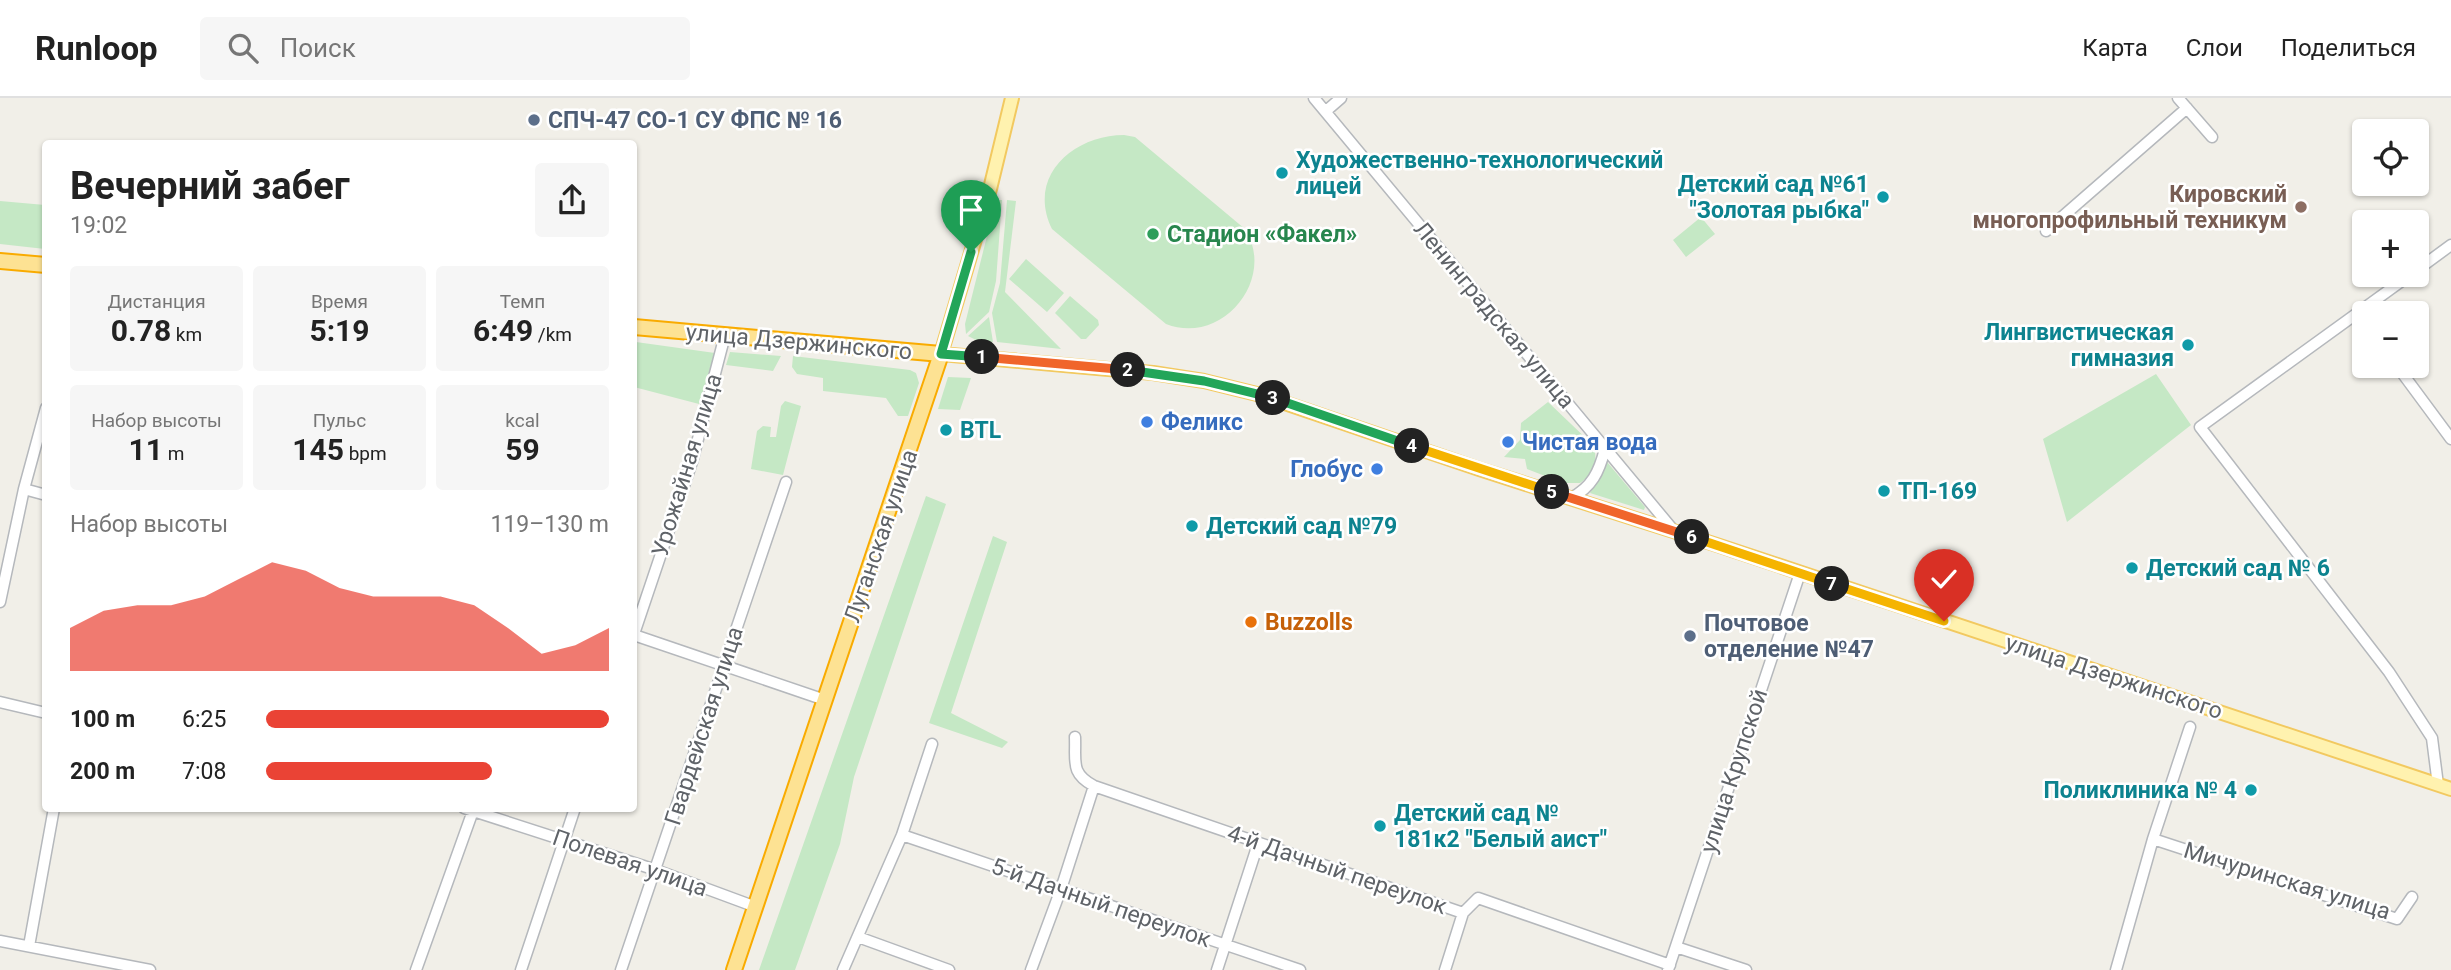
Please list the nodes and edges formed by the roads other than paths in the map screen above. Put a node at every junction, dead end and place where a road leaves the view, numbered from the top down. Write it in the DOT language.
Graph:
graph roads {
  1 [pos="1012,98"];
  2 [pos="1314,98"];
  3 [pos="1342,98"];
  4 [pos="2178,98"];
  5 [pos="2187,108"];
  6 [pos="1326,111"];
  7 [pos="2212,137"];
  8 [pos="2046,230"];
  9 [pos="2451,245"];
  10 [pos="0,261"];
  11 [pos="2429,261"];
  12 [pos="42,265"];
  13 [pos="2394,287"];
  14 [pos="2375,301"];
  15 [pos="2352,318"];
  16 [pos="637,331"];
  17 [pos="725,335"];
  18 [pos="941,354"];
  19 [pos="2405,378"];
  20 [pos="42,423"];
  21 [pos="2451,439"];
  22 [pos="1605,449"];
  23 [pos="786,482"];
  24 [pos="24,489"];
  25 [pos="42,494"];
  26 [pos="1571,498"];
  27 [pos="1675,531"];
  28 [pos="1800,573"];
  29 [pos="2,586"];
  30 [pos="0,602"];
  31 [pos="637,626"];
  32 [pos="637,636"];
  33 [pos="723,666"];
  34 [pos="825,700"];
  35 [pos="0,702"];
  36 [pos="42,712"];
  37 [pos="2190,727"];
  38 [pos="1075,737"];
  39 [pos="932,744"];
  40 [pos="2438,785"];
  41 [pos="1094,786"];
  42 [pos="2451,789"];
  43 [pos="53,812"];
  44 [pos="469,812"];
  45 [pos="479,812"];
  46 [pos="574,812"];
  47 [pos="902,835"];
  48 [pos="2153,839"];
  49 [pos="564,841"];
  50 [pos="1258,844"];
  51 [pos="656,870"];
  52 [pos="1061,889"];
  53 [pos="2412,897"];
  54 [pos="756,906"];
  55 [pos="1463,913"];
  56 [pos="858,937"];
  57 [pos="0,941"];
  58 [pos="1225,945"];
  59 [pos="29,946"];
  60 [pos="1676,947"];
  61 [pos="1669,968"];
  62 [pos="150,970"];
  63 [pos="416,970"];
  64 [pos="521,970"];
  65 [pos="621,970"];
  66 [pos="734,970"];
  67 [pos="843,970"];
  68 [pos="949,970"];
  69 [pos="1031,970"];
  70 [pos="1217,970"];
  71 [pos="1300,970"];
  72 [pos="1445,970"];
  73 [pos="1746,970"];
  74 [pos="2116,970"];
  1 -- 18 [label="main road, Луганская улица"];
  2 -- 6 [label="street, Ленинградская улица"];
  3 -- 6 [label="street"];
  4 -- 5 [label="street"];
  5 -- 7 [label="street"];
  5 -- 8 [label="street"];
  6 -- 22 [label="street, Ленинградская улица"];
  9 -- 11 [label="street"];
  10 -- 12 [label="highway"];
  13 -- 14 [label="street"];
  15 -- 40 [label="street"];
  16 -- 17 [label="highway, улица Дзержинского"];
  17 -- 18 [label="highway, улица Дзержинского"];
  17 -- 31 [label="street, Урожайная улица"];
  18 -- 26 [label="main road, улица Дзержинского"];
  18 -- 34 [label="highway, Луганская улица"];
  19 -- 21 [label="street"];
  20 -- 24 [label="street"];
  22 -- 26 [label="street"];
  22 -- 27 [label="street, Ленинградская улица"];
  23 -- 33 [label="street, Гвардейская улица"];
  24 -- 25 [label="street"];
  24 -- 29 [label="street"];
  26 -- 27 [label="main road, улица Дзержинского"];
  27 -- 28 [label="main road, улица Дзержинского"];
  28 -- 40 [label="main road, улица Дзержинского"];
  28 -- 60 [label="street, улица Крупской"];
  29 -- 30 [label="street"];
  32 -- 33 [label="street"];
  33 -- 34 [label="street"];
  33 -- 51 [label="street, Гвардейская улица"];
  34 -- 54 [label="highway, Луганская улица"];
  35 -- 36 [label="street"];
  37 -- 48 [label="street"];
  38 -- 41 [label="street"];
  39 -- 47 [label="street"];
  40 -- 42 [label="main road, улица Дзержинского"];
  41 -- 50 [label="street, 4-й Дачный переулок"];
  41 -- 52 [label="street"];
  43 -- 59 [label="street"];
  44 -- 63 [label="street"];
  45 -- 49 [label="street, Полевая улица"];
  46 -- 49 [label="street"];
  47 -- 52 [label="street, 5-й Дачный переулок"];
  47 -- 56 [label="street"];
  48 -- 53 [label="street, Мичуринская улица"];
  48 -- 74 [label="street"];
  49 -- 51 [label="street, Полевая улица"];
  49 -- 64 [label="street"];
  50 -- 55 [label="street, 4-й Дачный переулок"];
  50 -- 58 [label="street"];
  51 -- 54 [label="street, Полевая улица"];
  51 -- 65 [label="street, Гвардейская улица"];
  52 -- 58 [label="street, 5-й Дачный переулок"];
  52 -- 69 [label="street"];
  54 -- 66 [label="highway, Луганская улица"];
  55 -- 61 [label="street, 4-й Дачный переулок"];
  55 -- 72 [label="street"];
  56 -- 67 [label="street"];
  56 -- 68 [label="street"];
  57 -- 59 [label="street"];
  58 -- 70 [label="street"];
  58 -- 71 [label="street, 5-й Дачный переулок"];
  59 -- 62 [label="street"];
  60 -- 61 [label="street, улица Крупской"];
  60 -- 73 [label="street"];
}
